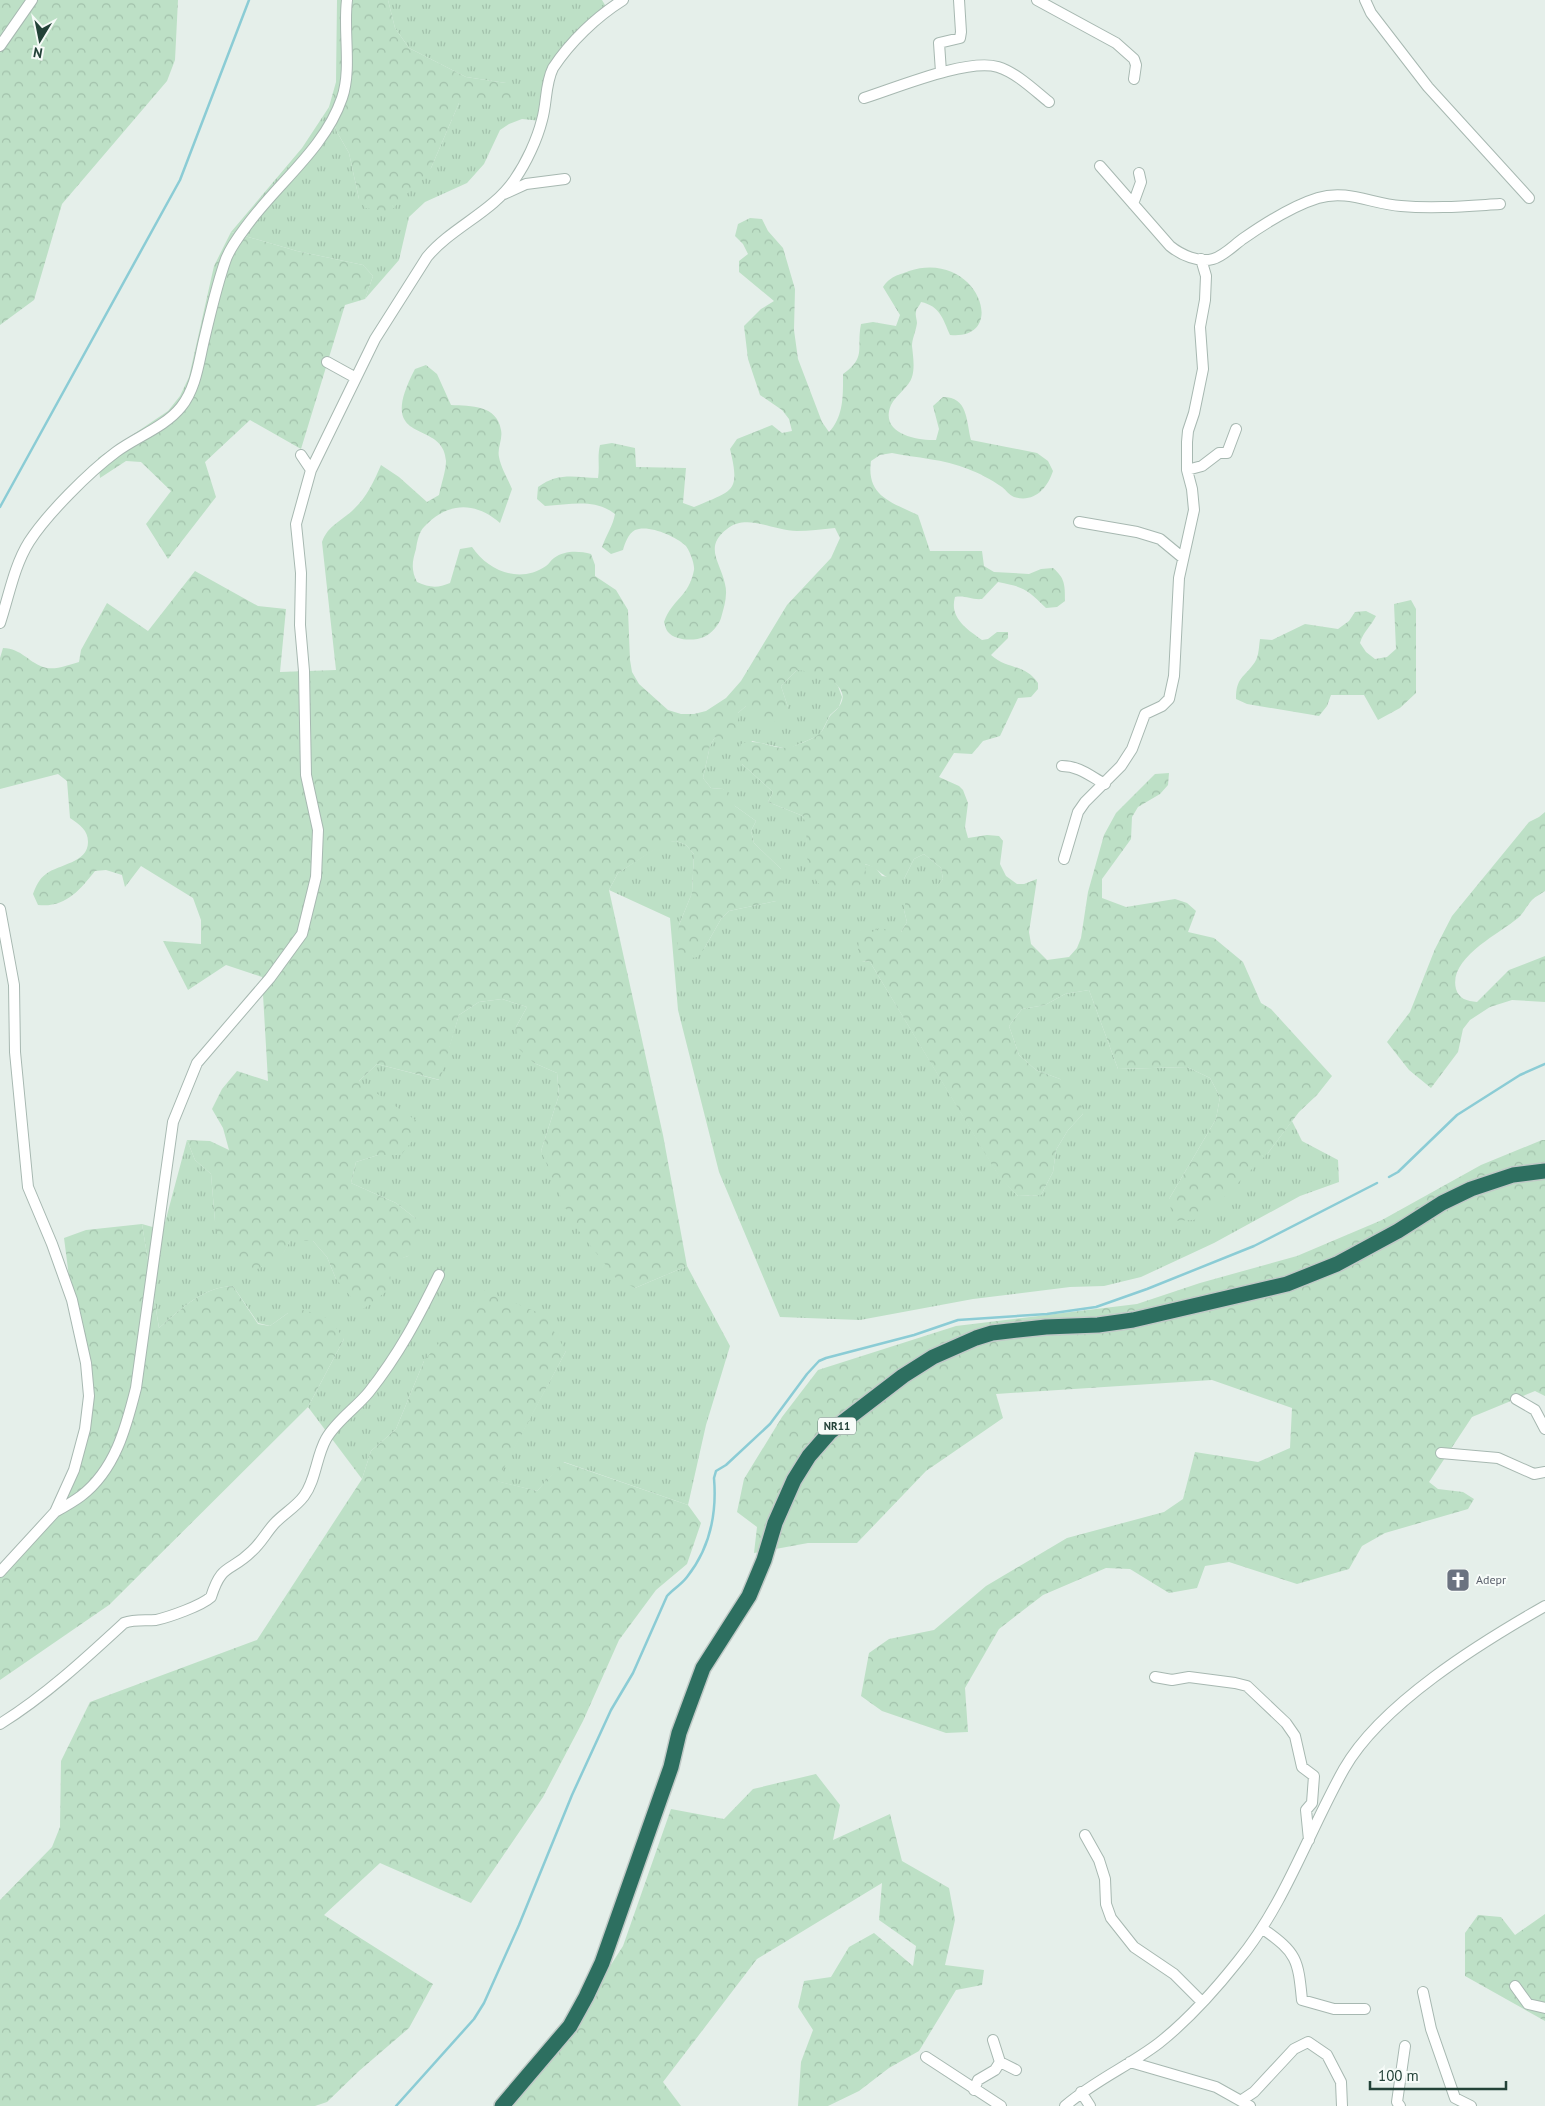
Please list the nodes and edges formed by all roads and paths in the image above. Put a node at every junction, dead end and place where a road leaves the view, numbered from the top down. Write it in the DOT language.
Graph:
graph roads {
  1 [pos="32,0"];
  2 [pos="347,0"];
  3 [pos="623,0"];
  4 [pos="959,0"];
  5 [pos="1037,0"];
  6 [pos="1365,0"];
  7 [pos="0,46"];
  8 [pos="941,72"];
  9 [pos="1134,79"];
  10 [pos="864,98"];
  11 [pos="1049,102"];
  12 [pos="1100,166"];
  13 [pos="1139,173"];
  14 [pos="566,179"];
  15 [pos="501,195"];
  16 [pos="1529,198"];
  17 [pos="1133,204"];
  18 [pos="1500,204"];
  19 [pos="1201,260"];
  20 [pos="327,362"];
  21 [pos="356,378"];
  22 [pos="1236,429"];
  23 [pos="301,455"];
  24 [pos="311,470"];
  25 [pos="1187,470"];
  26 [pos="1079,522"];
  27 [pos="1183,558"];
  28 [pos="0,623"];
  29 [pos="1062,766"];
  30 [pos="1105,784"];
  31 [pos="1064,859"];
  32 [pos="0,909"];
  33 [pos="1545,1171"];
  34 [pos="439,1275"];
  35 [pos="1516,1399"];
  36 [pos="1545,1429"];
  37 [pos="1441,1454"];
  38 [pos="1545,1472"];
  39 [pos="55,1512"];
  40 [pos="0,1572"];
  41 [pos="1545,1606"];
  42 [pos="1155,1677"];
  43 [pos="0,1724"];
  44 [pos="1085,1835"];
  45 [pos="1309,1840"];
  46 [pos="1262,1928"];
  47 [pos="1515,1986"];
  48 [pos="1422,1992"];
  49 [pos="1202,2002"];
  50 [pos="1545,2008"];
  51 [pos="1366,2009"];
  52 [pos="993,2040"];
  53 [pos="1405,2046"];
  54 [pos="926,2057"];
  55 [pos="1000,2062"];
  56 [pos="1130,2062"];
  57 [pos="1016,2070"];
  58 [pos="974,2090"];
  59 [pos="1081,2092"];
  60 [pos="1246,2103"];
  61 [pos="502,2106"];
  62 [pos="1001,2106"];
  63 [pos="1065,2106"];
  64 [pos="1090,2106"];
  65 [pos="1342,2106"];
  66 [pos="1400,2106"];
  67 [pos="1470,2106"];
  1 -- 7 [label="street"];
  2 -- 28 [label="street"];
  3 -- 15 [label="street"];
  4 -- 8 [label="street"];
  5 -- 9 [label="street"];
  6 -- 16 [label="street"];
  8 -- 10 [label="street"];
  8 -- 11 [label="street"];
  12 -- 17 [label="street"];
  13 -- 17 [label="street"];
  14 -- 15 [label="street"];
  15 -- 21 [label="street"];
  17 -- 19 [label="street"];
  18 -- 19 [label="street"];
  19 -- 25 [label="street"];
  20 -- 21 [label="street"];
  21 -- 24 [label="street"];
  22 -- 25 [label="street"];
  23 -- 24 [label="street"];
  24 -- 39 [label="street"];
  25 -- 27 [label="street"];
  26 -- 27 [label="street"];
  27 -- 30 [label="street"];
  29 -- 30 [label="street"];
  30 -- 31 [label="street"];
  32 -- 39 [label="street"];
  33 -- 61 [label="highway, NR11"];
  34 -- 43 [label="street"];
  35 -- 36 [label="street"];
  37 -- 38 [label="street"];
  39 -- 40 [label="street"];
  41 -- 45 [label="street"];
  42 -- 45 [label="street"];
  44 -- 49 [label="street"];
  45 -- 46 [label="street"];
  46 -- 49 [label="street"];
  46 -- 51 [label="street"];
  47 -- 50 [label="street"];
  48 -- 67 [label="street"];
  49 -- 56 [label="street"];
  52 -- 55 [label="street"];
  53 -- 66 [label="street"];
  54 -- 58 [label="street"];
  55 -- 57 [label="street"];
  55 -- 58 [label="street"];
  56 -- 59 [label="street"];
  56 -- 60 [label="street"];
  58 -- 62 [label="street"];
  59 -- 63 [label="street"];
  59 -- 64 [label="street"];
  60 -- 65 [label="street"];
}
